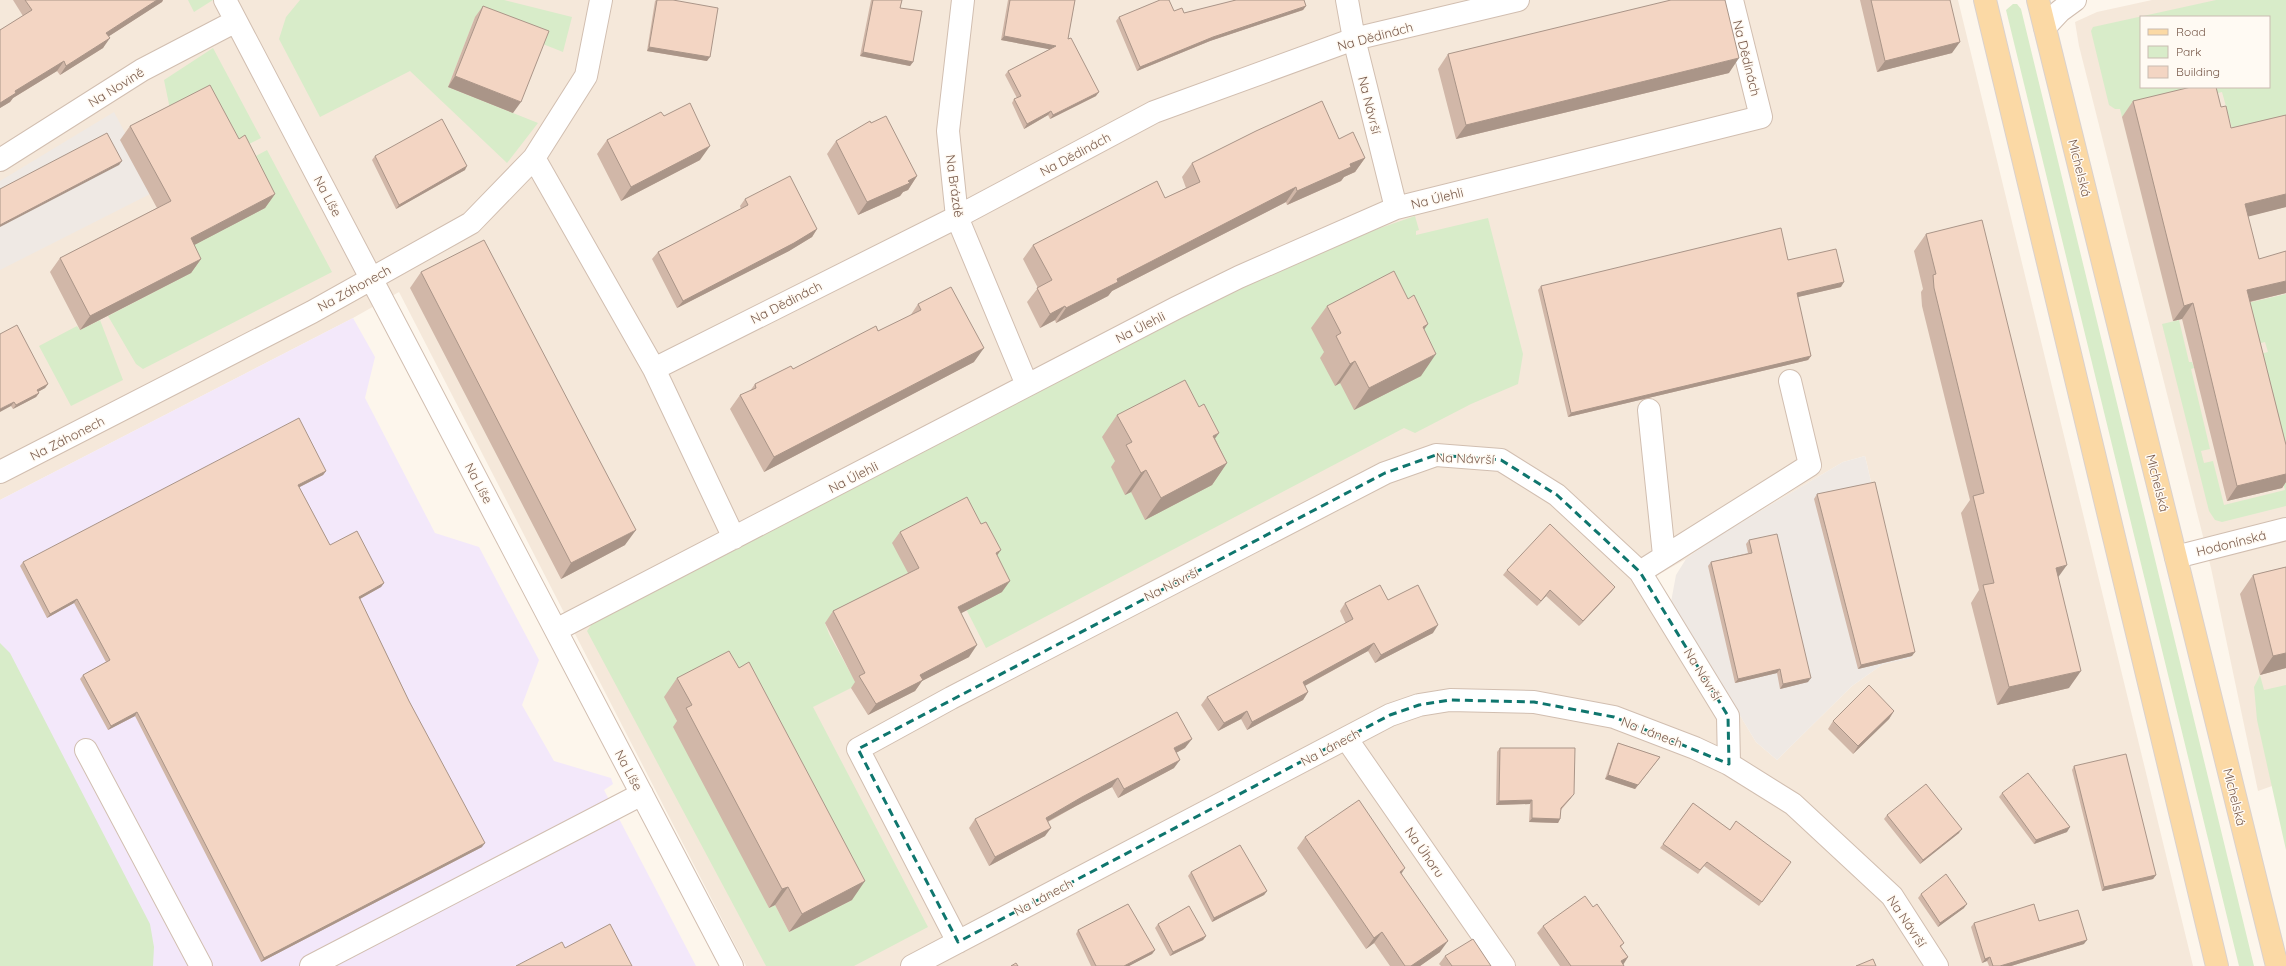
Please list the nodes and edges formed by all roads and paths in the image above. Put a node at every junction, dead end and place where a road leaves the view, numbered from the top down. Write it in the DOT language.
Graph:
graph roads {
  1 [pos="225,0"];
  2 [pos="601,0"];
  3 [pos="963,0"];
  4 [pos="1347,0"];
  5 [pos="1518,0"];
  6 [pos="1732,0"];
  7 [pos="1985,0"];
  8 [pos="2038,0"];
  9 [pos="2075,0"];
  10 [pos="236,20"];
  11 [pos="2044,27"];
  12 [pos="1354,40"];
  13 [pos="1761,116"];
  14 [pos="534,158"];
  15 [pos="0,160"];
  16 [pos="1396,208"];
  17 [pos="957,216"];
  18 [pos="372,278"];
  19 [pos="654,369"];
  20 [pos="1790,381"];
  21 [pos="1027,385"];
  22 [pos="1649,410"];
  23 [pos="0,472"];
  24 [pos="2286,529"];
  25 [pos="734,538"];
  26 [pos="1664,555"];
  27 [pos="2176,557"];
  28 [pos="1640,572"];
  29 [pos="556,630"];
  30 [pos="1346,738"];
  31 [pos="86,750"];
  32 [pos="1729,764"];
  33 [pos="642,794"];
  34 [pos="958,942"];
  35 [pos="202,966"];
  36 [pos="311,966"];
  37 [pos="732,966"];
  38 [pos="912,966"];
  39 [pos="1504,966"];
  40 [pos="1937,966"];
  41 [pos="2217,966"];
  42 [pos="2277,966"];
  1 -- 10 [label="street, Na Líše"];
  2 -- 14 [label="street, Na Záhonech"];
  3 -- 17 [label="street, Na Brázdě"];
  4 -- 12 [label="street, Na Návrší"];
  5 -- 12 [label="street, Na Dědinách"];
  6 -- 13 [label="street, Na Dědinách"];
  7 -- 41 [label="main road"];
  8 -- 11 [label="main road, Michelská"];
  9 -- 11 [label="street"];
  10 -- 15 [label="street, Na Novině"];
  10 -- 18 [label="street, Na Líše"];
  11 -- 27 [label="main road, Michelská"];
  12 -- 16 [label="street, Na Návrší"];
  12 -- 17 [label="street, Na Dědinách"];
  13 -- 16 [label="street, Na Úlehli"];
  14 -- 18 [label="street, Na Záhonech"];
  14 -- 19 [label="street"];
  16 -- 21 [label="street, Na Úlehli"];
  17 -- 19 [label="street, Na Dědinách"];
  17 -- 21 [label="street, Na Brázdě"];
  18 -- 23 [label="street, Na Záhonech"];
  18 -- 29 [label="street, Na Líše"];
  19 -- 25 [label="street"];
  20 -- 26 [label="street"];
  21 -- 25 [label="street, Na Úlehli"];
  22 -- 26 [label="street"];
  24 -- 27 [label="street, Hodonínská"];
  25 -- 29 [label="street, Na Úlehli"];
  26 -- 28 [label="street"];
  27 -- 42 [label="main road, Michelská"];
  28 -- 32 [label="street, Na Návrší"];
  28 -- 34 [label="street, Na Návrší"];
  29 -- 33 [label="street, Na Líše"];
  30 -- 32 [label="street, Na Lánech"];
  30 -- 34 [label="street, Na Lánech"];
  30 -- 39 [label="street, Na Úhoru"];
  31 -- 35 [label="street"];
  32 -- 40 [label="street, Na Návrší"];
  33 -- 36 [label="street"];
  33 -- 37 [label="street, Na Líše"];
  34 -- 38 [label="street, Na Lánech"];
}
